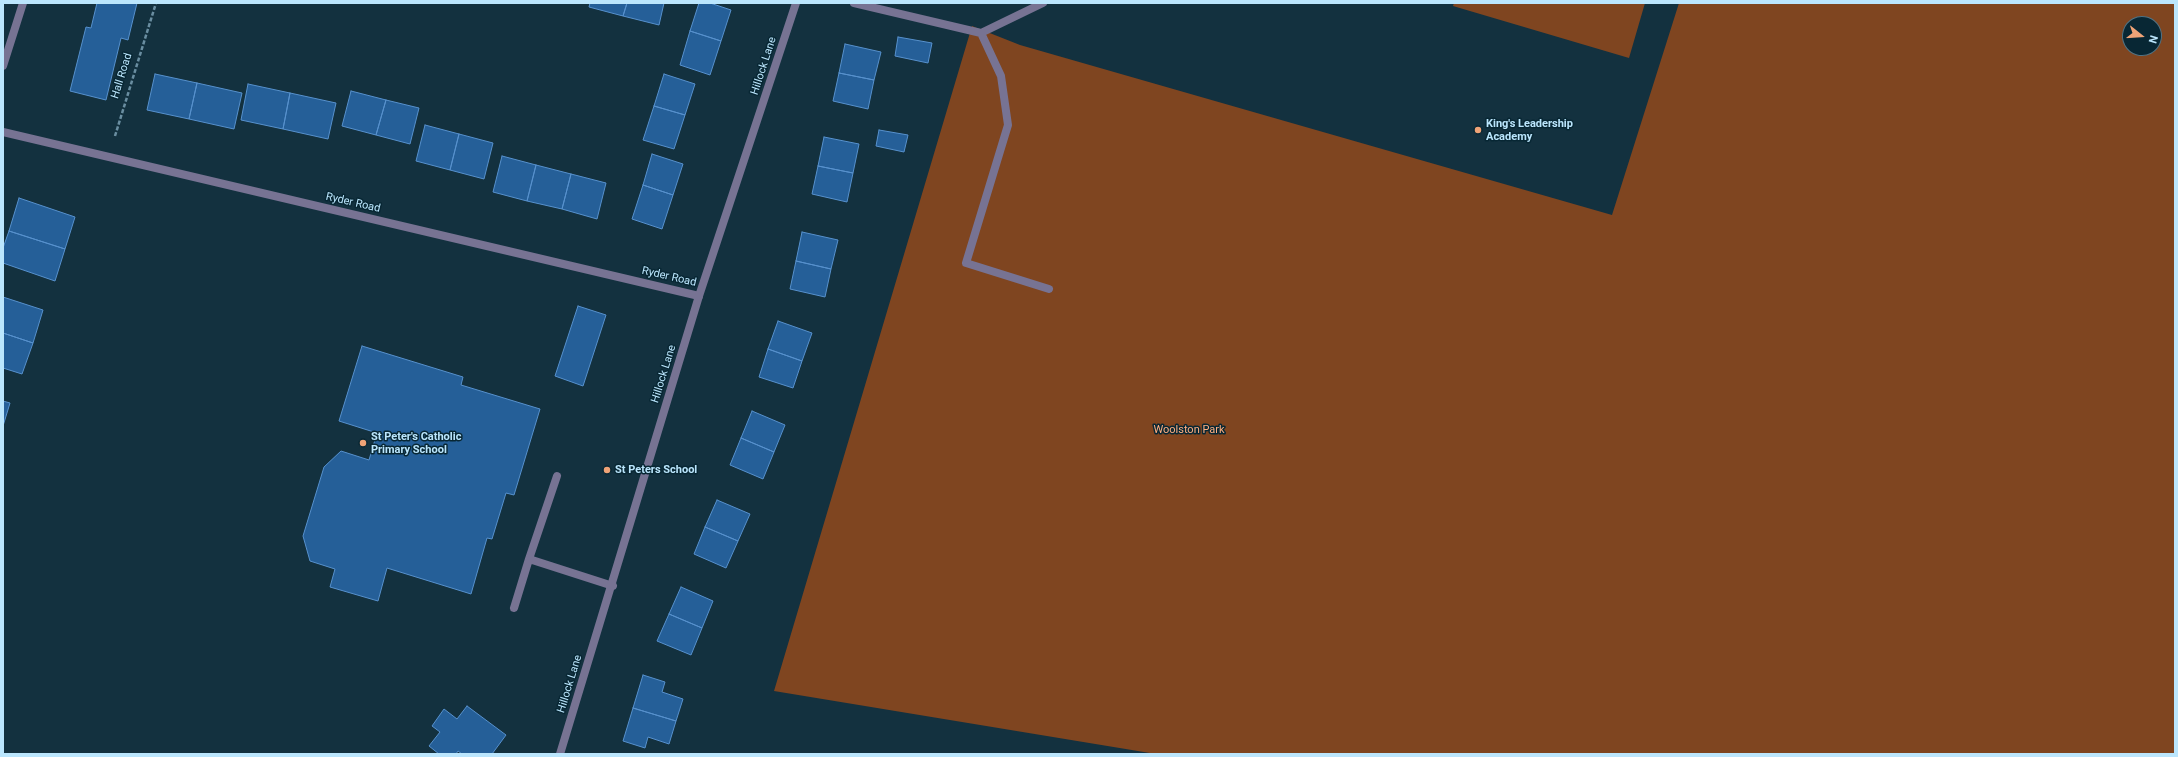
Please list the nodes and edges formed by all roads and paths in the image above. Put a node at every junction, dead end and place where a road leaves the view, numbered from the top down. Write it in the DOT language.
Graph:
graph roads {
  1 [pos="23,3"];
  2 [pos="156,3"];
  3 [pos="796,3"];
  4 [pos="854,3"];
  5 [pos="1043,3"];
  6 [pos="981,32"];
  7 [pos="3,66"];
  8 [pos="3,132"];
  9 [pos="109,156"];
  10 [pos="1049,289"];
  11 [pos="699,296"];
  12 [pos="557,476"];
  13 [pos="529,559"];
  14 [pos="612,586"];
  15 [pos="514,608"];
  16 [pos="560,754"];
  1 -- 7 [label="street"];
  2 -- 9 [label="path, Hall Road"];
  3 -- 11 [label="street, Hillock Lane"];
  4 -- 6 [label="street"];
  5 -- 6 [label="street"];
  6 -- 10 [label="street"];
  8 -- 9 [label="street, Ryder Road"];
  9 -- 11 [label="street, Ryder Road"];
  11 -- 14 [label="street, Hillock Lane"];
  12 -- 13 [label="street"];
  13 -- 14 [label="street"];
  13 -- 15 [label="street"];
  14 -- 16 [label="street, Hillock Lane"];
}
